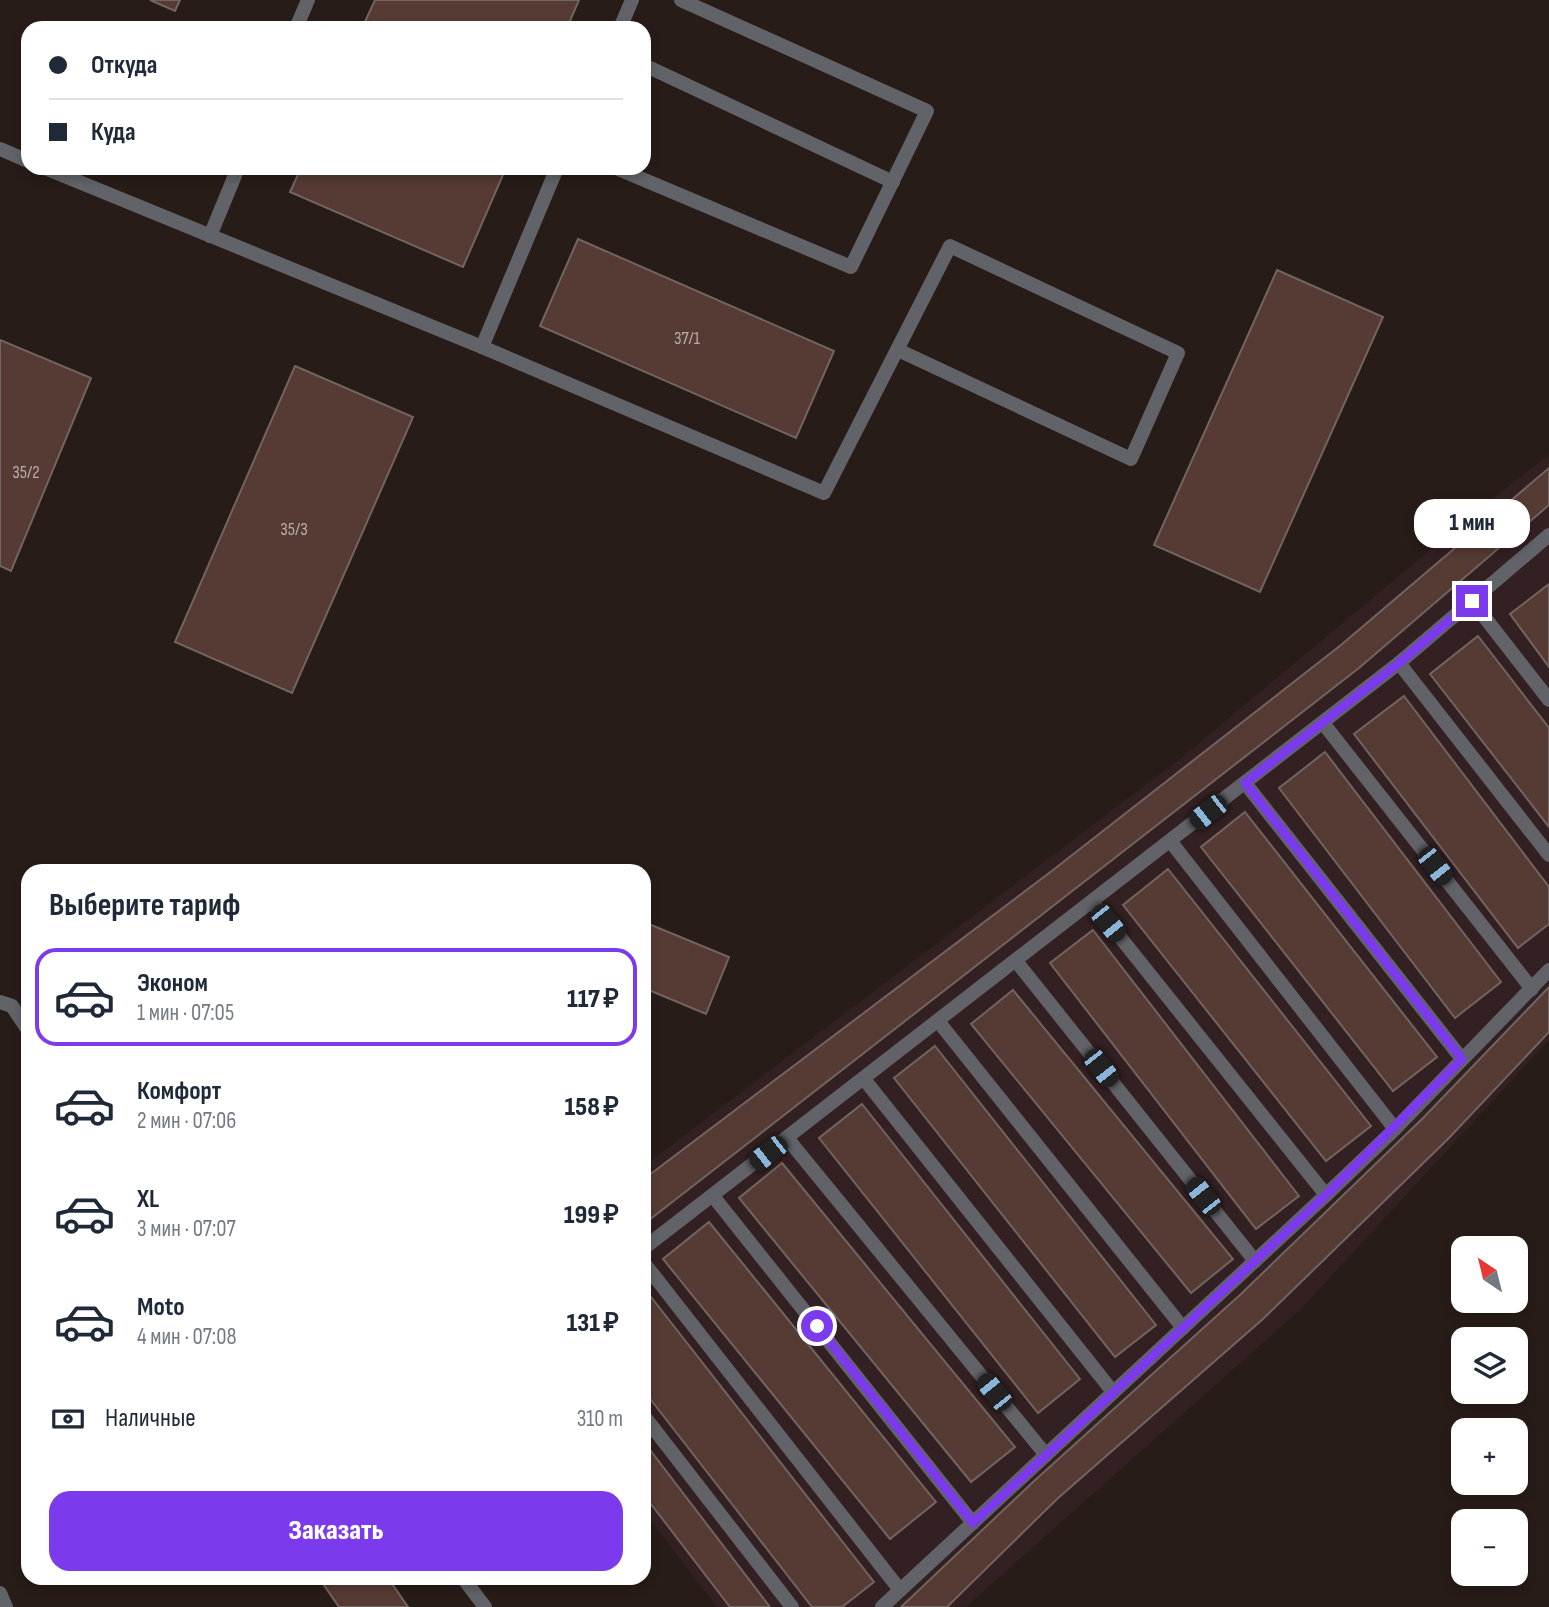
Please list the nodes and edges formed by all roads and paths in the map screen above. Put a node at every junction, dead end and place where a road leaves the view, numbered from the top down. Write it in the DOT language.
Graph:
graph roads {
  1 [pos="308,0"];
  2 [pos="632,0"];
  3 [pos="681,0"];
  4 [pos="299,21"];
  5 [pos="623,21"];
  6 [pos="651,68"];
  7 [pos="0,149"];
  8 [pos="21,158"];
  9 [pos="62,175"];
  10 [pos="235,175"];
  11 [pos="554,175"];
  12 [pos="633,175"];
  13 [pos="893,182"];
  14 [pos="210,236"];
  15 [pos="482,347"];
  16 [pos="898,350"];
  17 [pos="1547,540"];
  18 [pos="1472,601"];
  19 [pos="1399,663"];
  20 [pos="1549,701"];
  21 [pos="1323,723"];
  22 [pos="1245,783"];
  23 [pos="1171,842"];
  24 [pos="1549,855"];
  25 [pos="1091,902"];
  26 [pos="1016,961"];
  27 [pos="1549,970"];
  28 [pos="1532,989"];
  29 [pos="0,1002"];
  30 [pos="21,1020"];
  31 [pos="938,1021"];
  32 [pos="1462,1059"];
  33 [pos="864,1079"];
  34 [pos="1395,1129"];
  35 [pos="787,1138"];
  36 [pos="1326,1195"];
  37 [pos="713,1196"];
  38 [pos="651,1243"];
  39 [pos="1255,1261"];
  40 [pos="651,1272"];
  41 [pos="1182,1328"];
  42 [pos="1113,1392"];
  43 [pos="651,1425"];
  44 [pos="1046,1455"];
  45 [pos="973,1523"];
  46 [pos="468,1585"];
  47 [pos="900,1590"];
  48 [pos="0,1593"];
  49 [pos="6,1607"];
  50 [pos="485,1607"];
  51 [pos="792,1607"];
  52 [pos="882,1607"];
  1 -- 4 [label="lane"];
  2 -- 5 [label="lane"];
  3 -- 13 [label="lane"];
  6 -- 13 [label="lane"];
  7 -- 8 [label="lane"];
  9 -- 14 [label="lane"];
  10 -- 14 [label="lane"];
  11 -- 15 [label="lane"];
  12 -- 13 [label="lane"];
  14 -- 15 [label="lane"];
  15 -- 16 [label="lane"];
  16 -- 16 [label="lane"];
  17 -- 18 [label="lane"];
  18 -- 19 [label="lane"];
  18 -- 20 [label="lane"];
  19 -- 21 [label="lane"];
  19 -- 24 [label="lane"];
  21 -- 22 [label="lane"];
  21 -- 28 [label="lane"];
  22 -- 23 [label="lane"];
  22 -- 32 [label="lane"];
  23 -- 25 [label="lane"];
  23 -- 34 [label="lane"];
  25 -- 26 [label="lane"];
  25 -- 36 [label="lane"];
  26 -- 31 [label="lane"];
  26 -- 39 [label="lane"];
  27 -- 28 [label="lane"];
  28 -- 32 [label="lane"];
  29 -- 30 [label="lane"];
  31 -- 33 [label="lane"];
  31 -- 41 [label="lane"];
  32 -- 34 [label="lane"];
  33 -- 35 [label="lane"];
  33 -- 42 [label="lane"];
  34 -- 36 [label="lane"];
  35 -- 37 [label="lane"];
  35 -- 44 [label="lane"];
  36 -- 39 [label="lane"];
  37 -- 38 [label="lane"];
  37 -- 45 [label="lane"];
  39 -- 41 [label="lane"];
  40 -- 47 [label="lane"];
  41 -- 42 [label="lane"];
  42 -- 44 [label="lane"];
  43 -- 51 [label="lane"];
  44 -- 45 [label="lane"];
  45 -- 47 [label="lane"];
  46 -- 50 [label="lane"];
  47 -- 52 [label="lane"];
  48 -- 49 [label="lane"];
}
